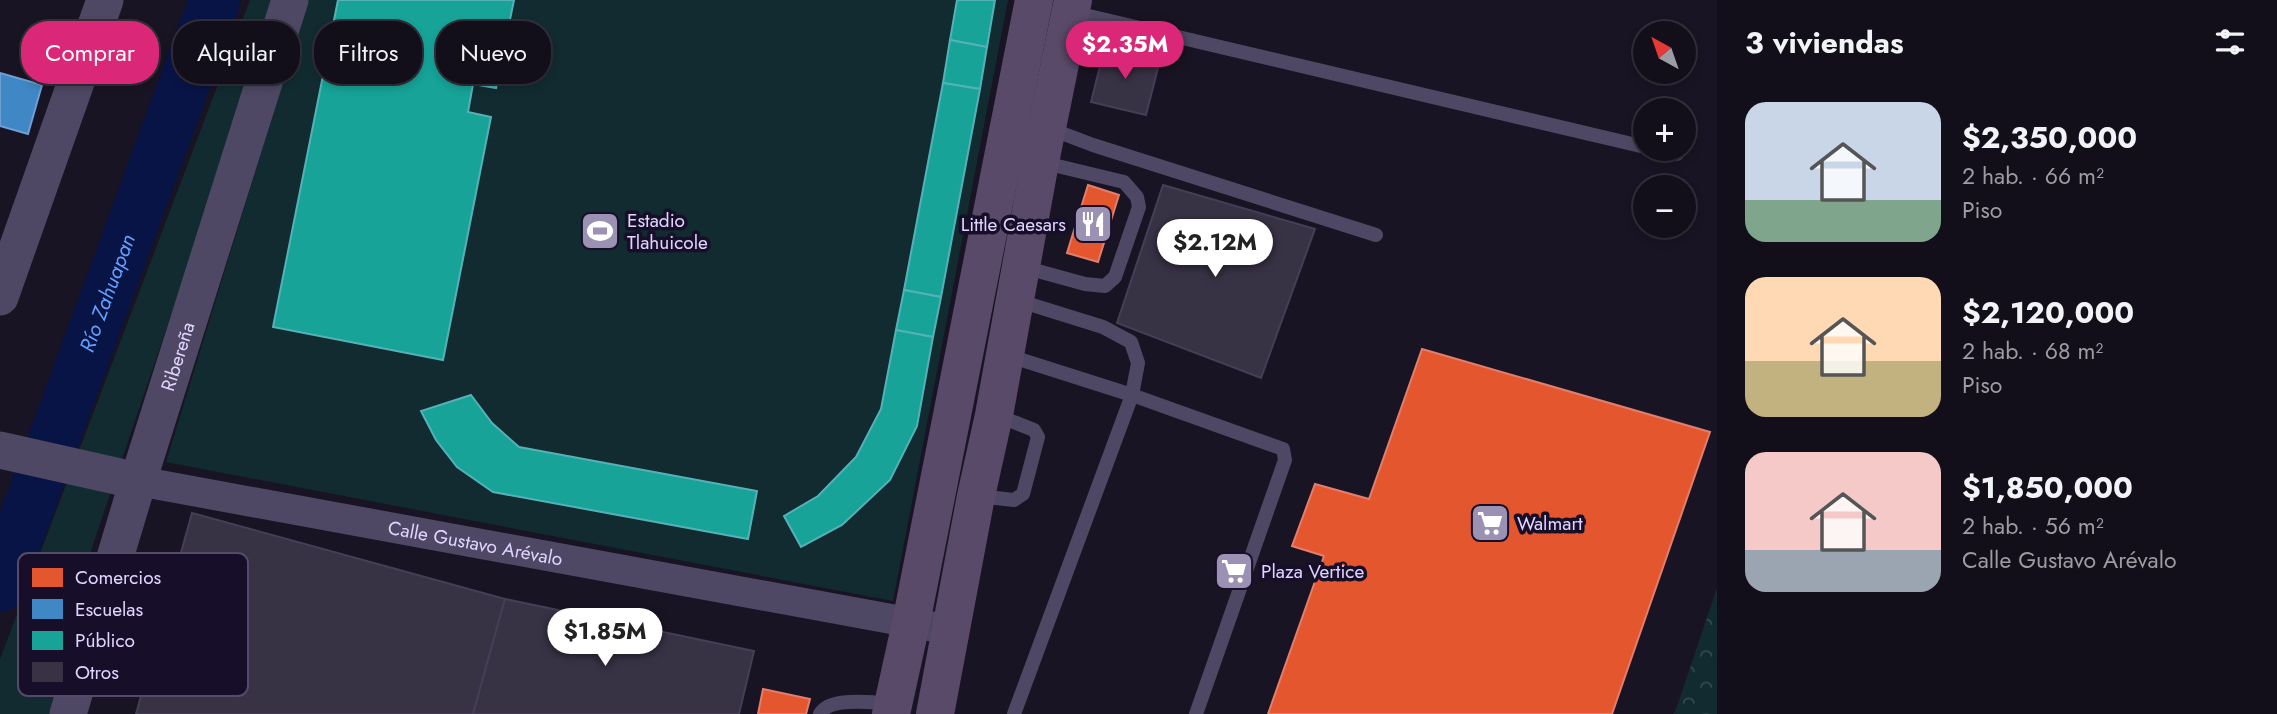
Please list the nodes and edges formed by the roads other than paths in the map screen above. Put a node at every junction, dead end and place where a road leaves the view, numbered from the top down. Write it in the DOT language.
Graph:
graph roads {
  1 [pos="105,0"];
  2 [pos="289,0"];
  3 [pos="1034,0"];
  4 [pos="1072,6"];
  5 [pos="1633,144"];
  6 [pos="1043,145"];
  7 [pos="1376,235"];
  8 [pos="1018,283"];
  9 [pos="0,297"];
  10 [pos="1005,355"];
  11 [pos="1132,395"];
  12 [pos="0,450"];
  13 [pos="138,481"];
  14 [pos="116,553"];
  15 [pos="911,623"];
  16 [pos="951,630"];
  17 [pos="73,696"];
  18 [pos="893,708"];
  19 [pos="68,714"];
  20 [pos="820,714"];
  21 [pos="935,714"];
  22 [pos="1014,714"];
  23 [pos="1196,714"];
  1 -- 9 [label="street"];
  2 -- 13 [label="street, Ribereña"];
  3 -- 15 [label="main road"];
  4 -- 5 [label="lane"];
  4 -- 6 [label="main road"];
  6 -- 7 [label="lane"];
  6 -- 8 [label="main road"];
  6 -- 8 [label="lane"];
  8 -- 10 [label="main road"];
  8 -- 11 [label="lane"];
  10 -- 11 [label="lane"];
  10 -- 16 [label="main road"];
  11 -- 22 [label="lane"];
  11 -- 23 [label="lane"];
  12 -- 13 [label="street, Calle Gustavo Arévalo"];
  13 -- 14 [label="street, Ribereña"];
  13 -- 15 [label="street, Calle Gustavo Arévalo"];
  15 -- 16 [label="street, Calle Gustavo Arévalo"];
  15 -- 18 [label="main road"];
  16 -- 21 [label="main road"];
  17 -- 19 [label="street, Ribereña"];
  18 -- 20 [label="lane"];
}
